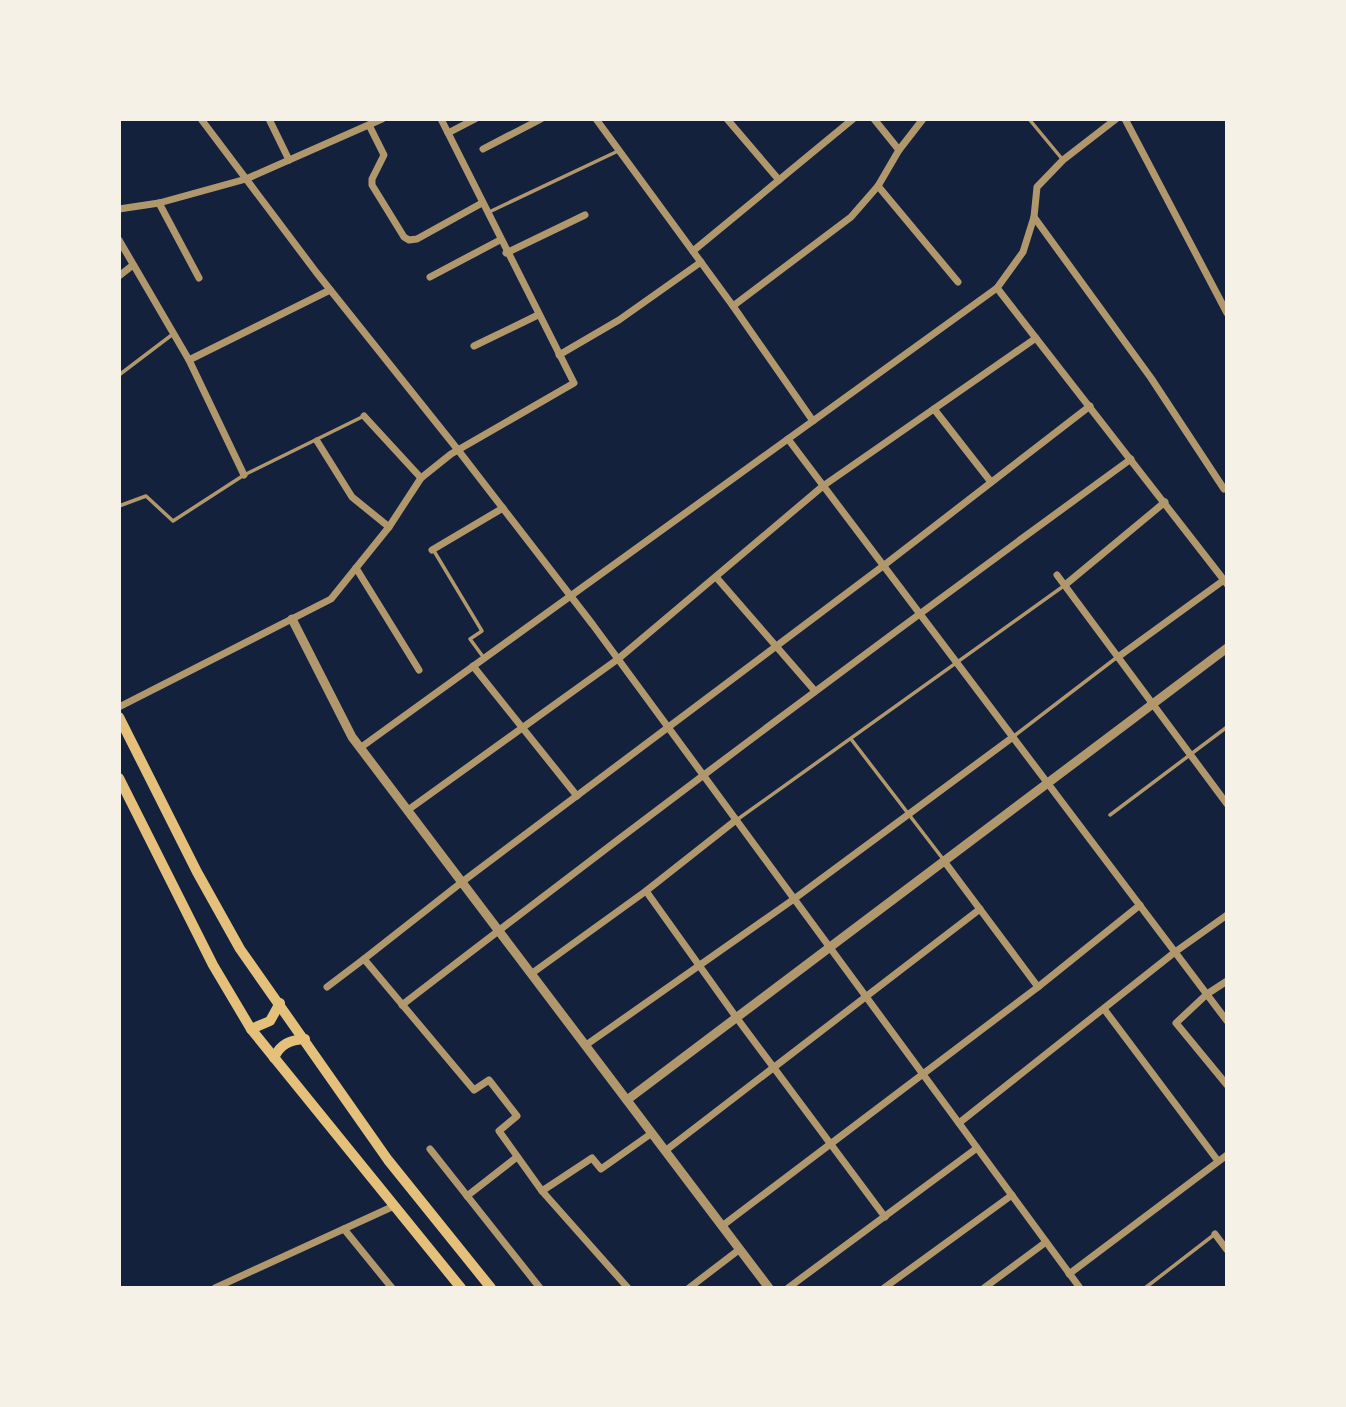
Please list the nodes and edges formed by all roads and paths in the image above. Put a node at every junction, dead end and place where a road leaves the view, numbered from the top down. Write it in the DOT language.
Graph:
graph roads {
  1 [pos="201,119"];
  2 [pos="269,119"];
  3 [pos="382,119"];
  4 [pos="441,119"];
  5 [pos="475,119"];
  6 [pos="541,119"];
  7 [pos="596,119"];
  8 [pos="727,119"];
  9 [pos="853,119"];
  10 [pos="874,119"];
  11 [pos="923,119"];
  12 [pos="1029,119"];
  13 [pos="1116,119"];
  14 [pos="1125,119"];
  15 [pos="369,125"];
  16 [pos="447,133"];
  17 [pos="483,149"];
  18 [pos="899,150"];
  19 [pos="618,151"];
  20 [pos="289,159"];
  21 [pos="1063,160"];
  22 [pos="246,178"];
  23 [pos="779,180"];
  24 [pos="878,186"];
  25 [pos="159,203"];
  26 [pos="482,203"];
  27 [pos="119,209"];
  28 [pos="486,213"];
  29 [pos="584,215"];
  30 [pos="1034,217"];
  31 [pos="119,240"];
  32 [pos="500,240"];
  33 [pos="693,251"];
  34 [pos="506,253"];
  35 [pos="701,262"];
  36 [pos="133,265"];
  37 [pos="119,276"];
  38 [pos="430,277"];
  39 [pos="199,278"];
  40 [pos="958,282"];
  41 [pos="997,288"];
  42 [pos="331,290"];
  43 [pos="733,306"];
  44 [pos="1227,313"];
  45 [pos="538,315"];
  46 [pos="173,334"];
  47 [pos="1036,338"];
  48 [pos="474,346"];
  49 [pos="559,355"];
  50 [pos="188,360"];
  51 [pos="119,375"];
  52 [pos="1090,406"];
  53 [pos="934,409"];
  54 [pos="364,416"];
  55 [pos="813,421"];
  56 [pos="788,439"];
  57 [pos="317,440"];
  58 [pos="458,450"];
  59 [pos="1131,459"];
  60 [pos="244,475"];
  61 [pos="421,478"];
  62 [pos="991,482"];
  63 [pos="823,486"];
  64 [pos="1224,489"];
  65 [pos="1165,502"];
  66 [pos="119,506"];
  67 [pos="503,508"];
  68 [pos="389,527"];
  69 [pos="432,550"];
  70 [pos="883,566"];
  71 [pos="356,568"];
  72 [pos="1057,575"];
  73 [pos="716,577"];
  74 [pos="1226,582"];
  75 [pos="1065,585"];
  76 [pos="570,595"];
  77 [pos="919,613"];
  78 [pos="292,619"];
  79 [pos="776,646"];
  80 [pos="1227,648"];
  81 [pos="1118,657"];
  82 [pos="484,658"];
  83 [pos="618,659"];
  84 [pos="957,664"];
  85 [pos="473,666"];
  86 [pos="419,670"];
  87 [pos="815,691"];
  88 [pos="1153,704"];
  89 [pos="119,707"];
  90 [pos="119,717"];
  91 [pos="668,727"];
  92 [pos="1227,727"];
  93 [pos="522,728"];
  94 [pos="1013,737"];
  95 [pos="851,739"];
  96 [pos="360,748"];
  97 [pos="1191,755"];
  98 [pos="703,775"];
  99 [pos="119,778"];
  100 [pos="1048,783"];
  101 [pos="577,796"];
  102 [pos="1227,804"];
  103 [pos="408,810"];
  104 [pos="909,814"];
  105 [pos="1110,814"];
  106 [pos="736,820"];
  107 [pos="944,861"];
  108 [pos="462,882"];
  109 [pos="646,891"];
  110 [pos="794,900"];
  111 [pos="1140,905"];
  112 [pos="980,909"];
  113 [pos="1227,915"];
  114 [pos="499,930"];
  115 [pos="830,947"];
  116 [pos="1175,952"];
  117 [pos="364,959"];
  118 [pos="699,966"];
  119 [pos="531,974"];
  120 [pos="1227,981"];
  121 [pos="327,987"];
  122 [pos="1038,987"];
  123 [pos="1207,994"];
  124 [pos="865,996"];
  125 [pos="280,1003"];
  126 [pos="402,1005"];
  127 [pos="1104,1009"];
  128 [pos="736,1017"];
  129 [pos="1227,1021"];
  130 [pos="251,1029"];
  131 [pos="305,1039"];
  132 [pos="586,1045"];
  133 [pos="274,1058"];
  134 [pos="773,1067"];
  135 [pos="923,1074"];
  136 [pos="1227,1085"];
  137 [pos="627,1100"];
  138 [pos="959,1124"];
  139 [pos="652,1133"];
  140 [pos="830,1144"];
  141 [pos="977,1148"];
  142 [pos="430,1149"];
  143 [pos="666,1151"];
  144 [pos="1227,1155"];
  145 [pos="517,1157"];
  146 [pos="1218,1161"];
  147 [pos="542,1191"];
  148 [pos="1012,1195"];
  149 [pos="467,1196"];
  150 [pos="394,1206"];
  151 [pos="885,1217"];
  152 [pos="722,1226"];
  153 [pos="344,1229"];
  154 [pos="1215,1234"];
  155 [pos="1046,1242"];
  156 [pos="740,1249"];
  157 [pos="1227,1250"];
  158 [pos="1069,1274"];
  159 [pos="215,1288"];
  160 [pos="392,1288"];
  161 [pos="461,1288"];
  162 [pos="491,1288"];
  163 [pos="540,1288"];
  164 [pos="628,1288"];
  165 [pos="690,1288"];
  166 [pos="769,1288"];
  167 [pos="788,1288"];
  168 [pos="884,1288"];
  169 [pos="984,1288"];
  170 [pos="1080,1288"];
  171 [pos="1145,1288"];
  1 -- 22 [label="street"];
  2 -- 20 [label="street"];
  3 -- 15 [label="street"];
  4 -- 16 [label="street"];
  5 -- 16 [label="street"];
  6 -- 17 [label="street"];
  7 -- 19 [label="street"];
  8 -- 23 [label="street"];
  9 -- 23 [label="street"];
  10 -- 18 [label="street"];
  11 -- 18 [label="street"];
  12 -- 21 [label="lane"];
  13 -- 21 [label="street"];
  14 -- 44 [label="street"];
  15 -- 20 [label="street"];
  15 -- 26 [label="street"];
  16 -- 26 [label="street"];
  18 -- 24 [label="street"];
  19 -- 28 [label="lane"];
  19 -- 33 [label="street"];
  20 -- 22 [label="street"];
  21 -- 30 [label="street"];
  22 -- 25 [label="street"];
  22 -- 42 [label="street"];
  23 -- 33 [label="street"];
  24 -- 40 [label="street"];
  24 -- 43 [label="street"];
  25 -- 27 [label="street"];
  25 -- 39 [label="street"];
  26 -- 28 [label="street"];
  28 -- 32 [label="street"];
  29 -- 34 [label="street"];
  30 -- 41 [label="street"];
  30 -- 64 [label="street"];
  31 -- 36 [label="street"];
  32 -- 34 [label="street"];
  32 -- 38 [label="street"];
  33 -- 35 [label="street"];
  34 -- 45 [label="street"];
  35 -- 43 [label="street"];
  35 -- 49 [label="street"];
  36 -- 37 [label="street"];
  36 -- 46 [label="street"];
  41 -- 47 [label="street"];
  41 -- 55 [label="street"];
  42 -- 50 [label="street"];
  42 -- 58 [label="street"];
  43 -- 55 [label="street"];
  45 -- 48 [label="street"];
  45 -- 49 [label="street"];
  46 -- 50 [label="street"];
  46 -- 51 [label="lane"];
  47 -- 52 [label="street"];
  47 -- 53 [label="street"];
  49 -- 58 [label="street"];
  50 -- 60 [label="street"];
  52 -- 59 [label="street"];
  52 -- 62 [label="street"];
  53 -- 62 [label="street"];
  53 -- 63 [label="street"];
  54 -- 57 [label="lane"];
  54 -- 61 [label="street"];
  55 -- 56 [label="street"];
  56 -- 63 [label="street"];
  56 -- 76 [label="street"];
  57 -- 60 [label="lane"];
  57 -- 68 [label="street"];
  58 -- 61 [label="street"];
  58 -- 67 [label="street"];
  59 -- 65 [label="street"];
  59 -- 77 [label="street"];
  60 -- 66 [label="lane"];
  61 -- 68 [label="street"];
  62 -- 70 [label="street"];
  63 -- 70 [label="street"];
  63 -- 73 [label="street"];
  65 -- 74 [label="street"];
  65 -- 75 [label="street"];
  67 -- 69 [label="street"];
  67 -- 76 [label="street"];
  68 -- 71 [label="street"];
  69 -- 82 [label="lane"];
  70 -- 77 [label="street"];
  70 -- 79 [label="street"];
  71 -- 78 [label="street"];
  71 -- 86 [label="street"];
  72 -- 75 [label="street"];
  73 -- 79 [label="street"];
  73 -- 83 [label="street"];
  74 -- 81 [label="street"];
  75 -- 81 [label="street"];
  75 -- 84 [label="lane"];
  76 -- 82 [label="street"];
  76 -- 83 [label="street"];
  77 -- 84 [label="street"];
  77 -- 87 [label="street"];
  78 -- 89 [label="street"];
  78 -- 96 [label="street"];
  79 -- 87 [label="street"];
  79 -- 91 [label="street"];
  80 -- 88 [label="street"];
  81 -- 88 [label="street"];
  81 -- 94 [label="lane"];
  82 -- 85 [label="street"];
  83 -- 91 [label="street"];
  83 -- 93 [label="street"];
  84 -- 94 [label="street"];
  84 -- 95 [label="lane"];
  85 -- 93 [label="street"];
  85 -- 96 [label="street"];
  87 -- 98 [label="street"];
  88 -- 97 [label="street"];
  88 -- 100 [label="street"];
  90 -- 125 [label="main road"];
  91 -- 98 [label="street"];
  91 -- 101 [label="street"];
  92 -- 97 [label="lane"];
  93 -- 101 [label="street"];
  93 -- 103 [label="street"];
  94 -- 100 [label="street"];
  94 -- 104 [label="street"];
  95 -- 104 [label="lane"];
  95 -- 106 [label="lane"];
  96 -- 103 [label="street"];
  97 -- 102 [label="street"];
  97 -- 105 [label="lane"];
  98 -- 106 [label="street"];
  98 -- 114 [label="street"];
  99 -- 130 [label="main road"];
  100 -- 107 [label="street"];
  100 -- 111 [label="street"];
  101 -- 108 [label="street"];
  103 -- 108 [label="street"];
  104 -- 107 [label="lane"];
  104 -- 110 [label="street"];
  106 -- 109 [label="street"];
  106 -- 110 [label="street"];
  107 -- 112 [label="street"];
  107 -- 115 [label="street"];
  108 -- 114 [label="street"];
  108 -- 117 [label="street"];
  109 -- 118 [label="street"];
  109 -- 119 [label="street"];
  110 -- 115 [label="street"];
  110 -- 118 [label="street"];
  111 -- 116 [label="street"];
  111 -- 122 [label="street"];
  112 -- 122 [label="street"];
  112 -- 124 [label="street"];
  113 -- 116 [label="street"];
  114 -- 119 [label="street"];
  114 -- 126 [label="street"];
  115 -- 124 [label="street"];
  115 -- 128 [label="street"];
  116 -- 123 [label="street"];
  116 -- 127 [label="street"];
  117 -- 121 [label="street"];
  117 -- 126 [label="street"];
  118 -- 128 [label="street"];
  118 -- 132 [label="street"];
  119 -- 132 [label="street"];
  120 -- 123 [label="street"];
  122 -- 135 [label="street"];
  123 -- 129 [label="street"];
  123 -- 136 [label="street"];
  124 -- 134 [label="street"];
  124 -- 135 [label="street"];
  125 -- 130 [label="main road"];
  125 -- 131 [label="main road"];
  126 -- 145 [label="street"];
  127 -- 138 [label="street"];
  127 -- 146 [label="street"];
  128 -- 134 [label="street"];
  128 -- 137 [label="street"];
  130 -- 133 [label="main road"];
  131 -- 133 [label="main road"];
  131 -- 162 [label="main road"];
  132 -- 137 [label="street"];
  133 -- 150 [label="main road"];
  134 -- 140 [label="street"];
  134 -- 143 [label="street"];
  135 -- 138 [label="street"];
  135 -- 140 [label="street"];
  137 -- 139 [label="street"];
  138 -- 141 [label="street"];
  139 -- 143 [label="street"];
  139 -- 147 [label="street"];
  140 -- 151 [label="street"];
  140 -- 152 [label="street"];
  141 -- 148 [label="street"];
  141 -- 151 [label="street"];
  142 -- 149 [label="street"];
  143 -- 152 [label="street"];
  144 -- 146 [label="street"];
  145 -- 147 [label="street"];
  145 -- 149 [label="street"];
  146 -- 158 [label="street"];
  147 -- 164 [label="street"];
  148 -- 155 [label="street"];
  148 -- 168 [label="street"];
  149 -- 163 [label="street"];
  150 -- 153 [label="street"];
  150 -- 161 [label="main road"];
  151 -- 167 [label="street"];
  152 -- 156 [label="street"];
  153 -- 159 [label="street"];
  153 -- 160 [label="street"];
  154 -- 157 [label="street"];
  154 -- 171 [label="lane"];
  155 -- 158 [label="street"];
  155 -- 169 [label="street"];
  156 -- 165 [label="street"];
  156 -- 166 [label="street"];
  158 -- 170 [label="street"];
}
